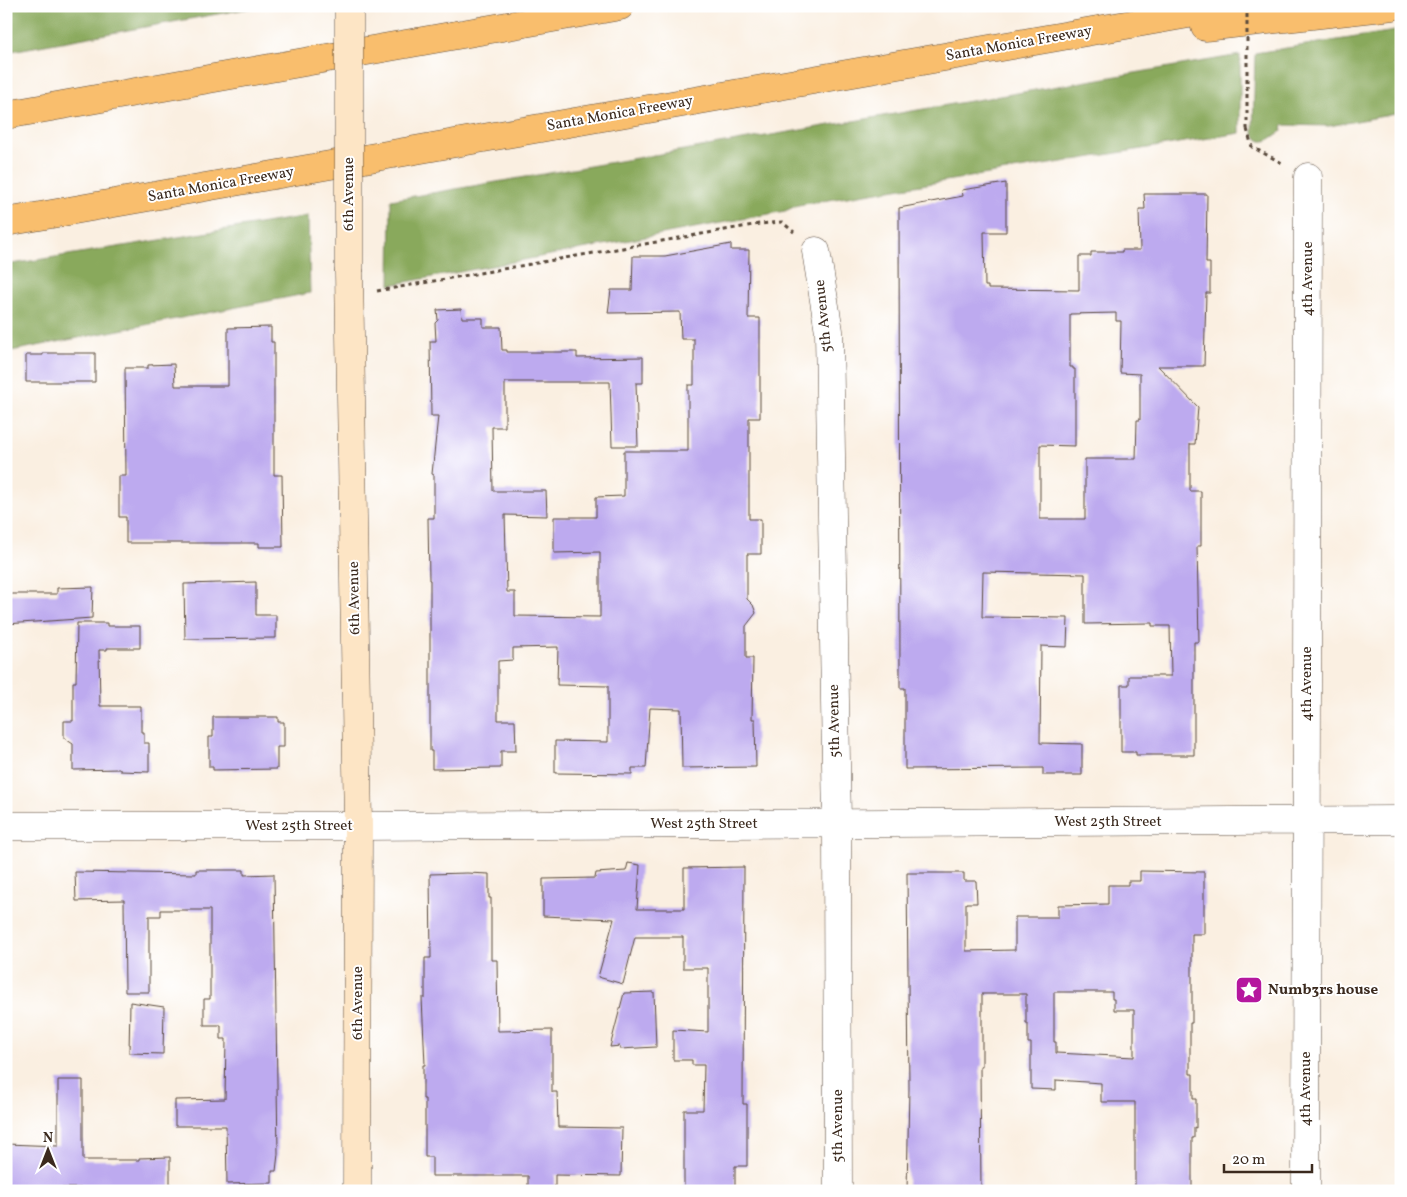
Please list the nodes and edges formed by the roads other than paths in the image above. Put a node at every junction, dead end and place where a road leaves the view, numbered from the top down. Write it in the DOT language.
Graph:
graph roads {
  1 [pos="349,6"];
  2 [pos="620,6"];
  3 [pos="1234,6"];
  4 [pos="1392,6"];
  5 [pos="958,55"];
  6 [pos="6,115"];
  7 [pos="1308,177"];
  8 [pos="6,222"];
  9 [pos="816,251"];
  10 [pos="1307,820"];
  11 [pos="1401,820"];
  12 [pos="837,824"];
  13 [pos="6,826"];
  14 [pos="358,826"];
  15 [pos="357,1191"];
  16 [pos="838,1191"];
  17 [pos="1306,1191"];
  1 -- 14 [label="street, 6th Avenue, bridge"];
  2 -- 6 [label="highway"];
  3 -- 5 [label="highway, Santa Monica Freeway"];
  4 -- 5 [label="highway"];
  5 -- 8 [label="highway, Santa Monica Freeway"];
  7 -- 10 [label="street, 4th Avenue"];
  9 -- 12 [label="street, 5th Avenue"];
  10 -- 11 [label="street, West 25th Street"];
  10 -- 12 [label="street, West 25th Street"];
  10 -- 17 [label="street, 4th Avenue"];
  12 -- 14 [label="street, West 25th Street"];
  12 -- 16 [label="street, 5th Avenue"];
  13 -- 14 [label="street, West 25th Street"];
  14 -- 15 [label="street, 6th Avenue"];
}
